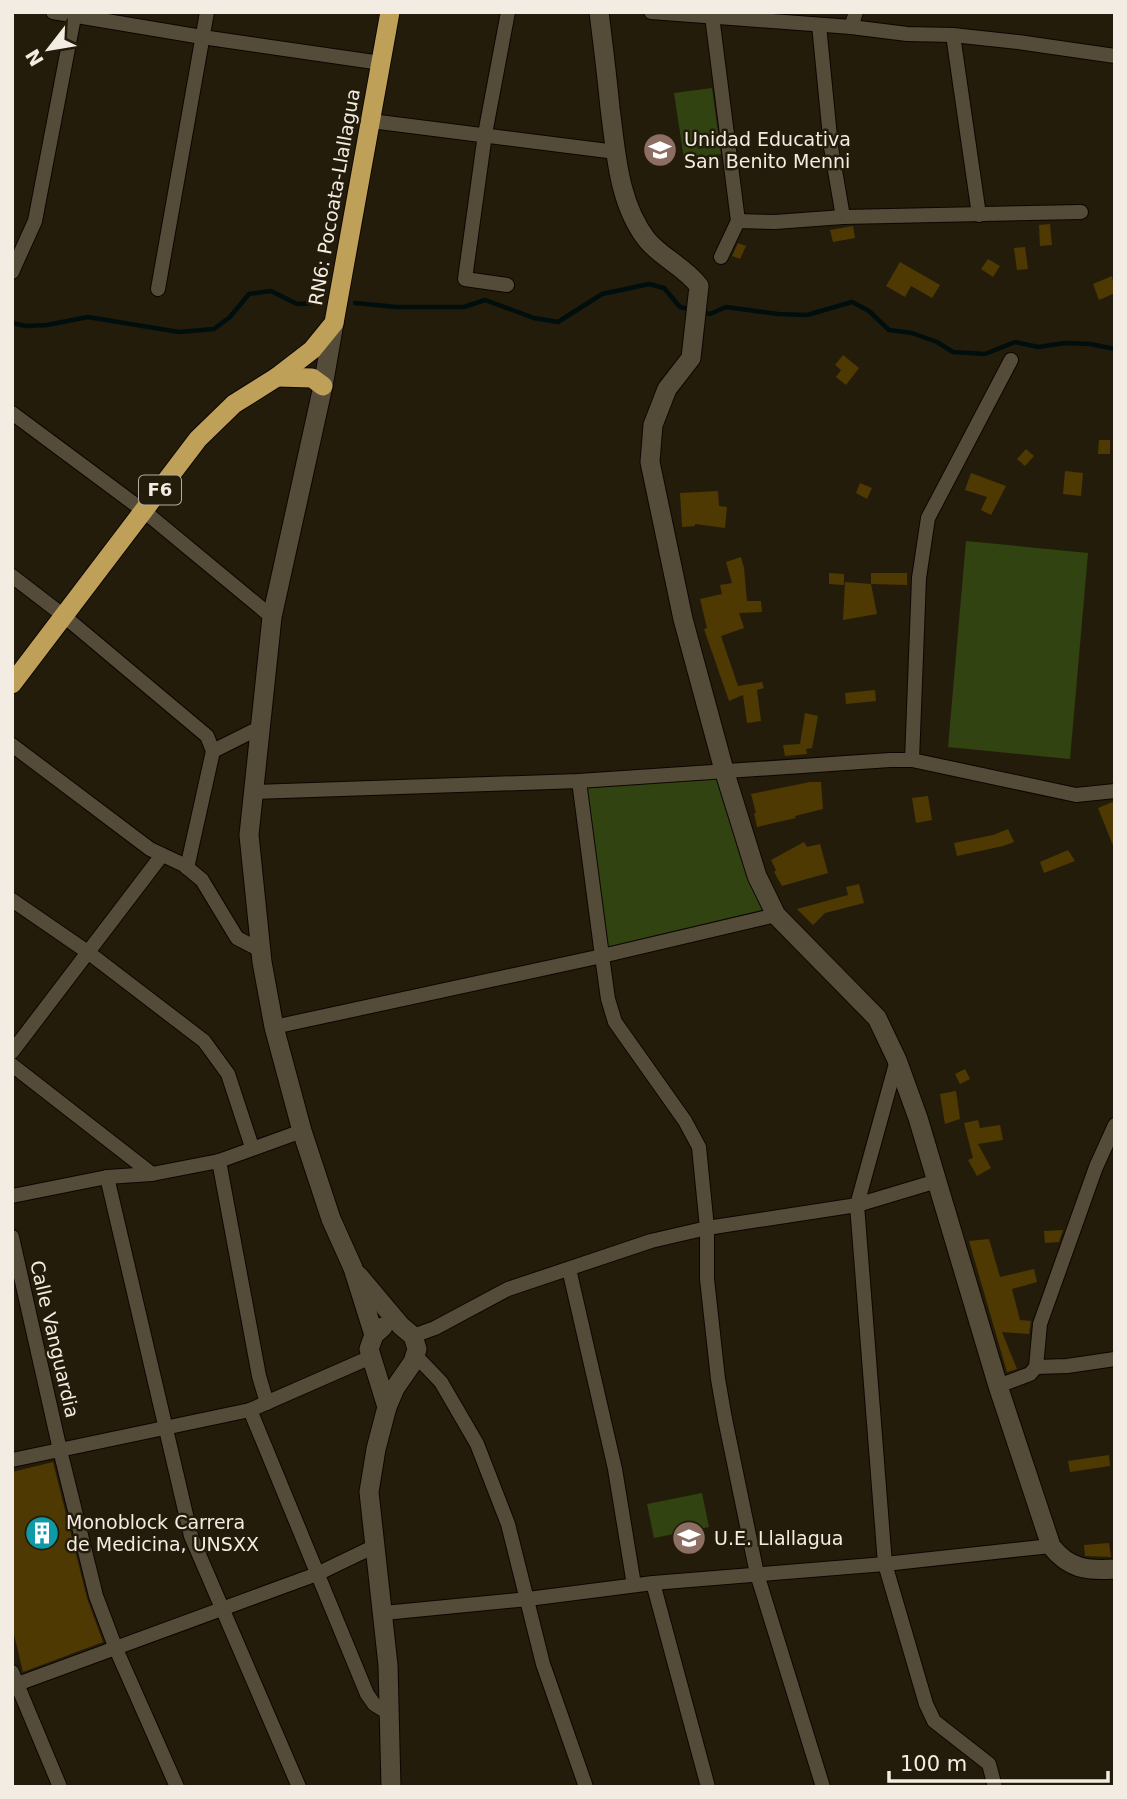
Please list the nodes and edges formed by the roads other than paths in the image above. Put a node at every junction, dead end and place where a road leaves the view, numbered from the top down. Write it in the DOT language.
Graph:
graph roads {
  1 [pos="53,12"];
  2 [pos="206,12"];
  3 [pos="390,12"];
  4 [pos="508,12"];
  5 [pos="599,12"];
  6 [pos="651,12"];
  7 [pos="856,12"];
  8 [pos="75,14"];
  9 [pos="712,16"];
  10 [pos="744,16"];
  11 [pos="819,25"];
  12 [pos="851,27"];
  13 [pos="953,35"];
  14 [pos="202,37"];
  15 [pos="1115,56"];
  16 [pos="381,63"];
  17 [pos="371,121"];
  18 [pos="485,134"];
  19 [pos="616,152"];
  20 [pos="1081,212"];
  21 [pos="979,215"];
  22 [pos="843,217"];
  23 [pos="738,221"];
  24 [pos="721,257"];
  25 [pos="14,266"];
  26 [pos="507,285"];
  27 [pos="158,289"];
  28 [pos="334,323"];
  29 [pos="1012,360"];
  30 [pos="277,377"];
  31 [pos="323,386"];
  32 [pos="12,414"];
  33 [pos="144,511"];
  34 [pos="12,576"];
  35 [pos="64,616"];
  36 [pos="272,617"];
  37 [pos="12,684"];
  38 [pos="261,727"];
  39 [pos="12,745"];
  40 [pos="214,751"];
  41 [pos="912,760"];
  42 [pos="724,770"];
  43 [pos="579,781"];
  44 [pos="1115,791"];
  45 [pos="253,792"];
  46 [pos="162,855"];
  47 [pos="187,867"];
  48 [pos="12,900"];
  49 [pos="776,915"];
  50 [pos="260,950"];
  51 [pos="89,953"];
  52 [pos="602,956"];
  53 [pos="274,1027"];
  54 [pos="12,1052"];
  55 [pos="897,1059"];
  56 [pos="12,1065"];
  57 [pos="1115,1126"];
  58 [pos="302,1131"];
  59 [pos="253,1147"];
  60 [pos="219,1161"];
  61 [pos="152,1174"];
  62 [pos="107,1177"];
  63 [pos="937,1181"];
  64 [pos="12,1196"];
  65 [pos="858,1205"];
  66 [pos="707,1228"];
  67 [pos="12,1237"];
  68 [pos="352,1268"];
  69 [pos="569,1269"];
  70 [pos="407,1331"];
  71 [pos="374,1335"];
  72 [pos="1115,1359"];
  73 [pos="372,1360"];
  74 [pos="412,1362"];
  75 [pos="1036,1367"];
  76 [pos="998,1386"];
  77 [pos="267,1403"];
  78 [pos="387,1407"];
  79 [pos="250,1410"];
  80 [pos="166,1429"];
  81 [pos="60,1450"];
  82 [pos="12,1460"];
  83 [pos="375,1546"];
  84 [pos="1051,1546"];
  85 [pos="884,1564"];
  86 [pos="1115,1569"];
  87 [pos="317,1574"];
  88 [pos="757,1574"];
  89 [pos="653,1583"];
  90 [pos="634,1585"];
  91 [pos="528,1599"];
  92 [pos="222,1609"];
  93 [pos="384,1613"];
  94 [pos="116,1649"];
  95 [pos="14,1681"];
  96 [pos="390,1714"];
  97 [pos="60,1787"];
  98 [pos="177,1787"];
  99 [pos="299,1787"];
  100 [pos="391,1787"];
  101 [pos="586,1787"];
  102 [pos="708,1787"];
  103 [pos="822,1787"];
  104 [pos="995,1787"];
  1 -- 8 [label="street"];
  2 -- 14 [label="street"];
  3 -- 16 [label="highway, RN6: Pocoata-Llallagua / F6"];
  4 -- 18 [label="street"];
  5 -- 19 [label="street"];
  6 -- 9 [label="street"];
  7 -- 12 [label="street"];
  8 -- 14 [label="street"];
  8 -- 25 [label="street"];
  9 -- 10 [label="street"];
  9 -- 23 [label="street"];
  10 -- 11 [label="street"];
  11 -- 12 [label="street"];
  11 -- 22 [label="street"];
  12 -- 13 [label="street"];
  13 -- 15 [label="street"];
  13 -- 21 [label="street"];
  14 -- 16 [label="street"];
  14 -- 27 [label="street"];
  16 -- 17 [label="highway, RN6: Pocoata-Llallagua / F6"];
  17 -- 18 [label="street"];
  17 -- 28 [label="highway, RN6: Pocoata-Llallagua / F6"];
  18 -- 19 [label="street"];
  18 -- 26 [label="street"];
  19 -- 42 [label="street"];
  20 -- 21 [label="street"];
  21 -- 22 [label="street"];
  22 -- 23 [label="street"];
  23 -- 24 [label="street"];
  28 -- 30 [label="highway, RN6: Pocoata-Llallagua / F6"];
  28 -- 31 [label="street"];
  29 -- 41 [label="street"];
  30 -- 31 [label="highway"];
  30 -- 33 [label="highway, RN6: Pocoata-Llallagua / F6"];
  31 -- 36 [label="street"];
  32 -- 33 [label="street"];
  33 -- 35 [label="highway, RN6: Pocoata-Llallagua / F6"];
  33 -- 36 [label="street"];
  34 -- 35 [label="street"];
  35 -- 37 [label="highway, RN6: Pocoata-Llallagua / F6"];
  35 -- 40 [label="street"];
  36 -- 38 [label="street"];
  38 -- 40 [label="street"];
  38 -- 45 [label="street"];
  39 -- 46 [label="street"];
  40 -- 47 [label="street"];
  41 -- 42 [label="street"];
  41 -- 44 [label="street"];
  42 -- 43 [label="street"];
  42 -- 49 [label="street"];
  43 -- 45 [label="street"];
  43 -- 52 [label="street"];
  45 -- 50 [label="street"];
  46 -- 47 [label="street"];
  46 -- 51 [label="street"];
  47 -- 50 [label="street"];
  48 -- 51 [label="street"];
  49 -- 52 [label="street"];
  49 -- 55 [label="street"];
  50 -- 53 [label="street"];
  51 -- 54 [label="street"];
  51 -- 59 [label="street"];
  52 -- 53 [label="street"];
  52 -- 66 [label="street"];
  53 -- 58 [label="street"];
  55 -- 63 [label="street"];
  55 -- 65 [label="street"];
  56 -- 61 [label="street"];
  57 -- 75 [label="street"];
  58 -- 59 [label="street"];
  58 -- 68 [label="street"];
  59 -- 60 [label="street"];
  60 -- 61 [label="street"];
  60 -- 77 [label="street"];
  61 -- 62 [label="street"];
  62 -- 64 [label="street"];
  62 -- 80 [label="street"];
  63 -- 65 [label="street"];
  63 -- 76 [label="street"];
  65 -- 66 [label="street"];
  65 -- 85 [label="street"];
  66 -- 69 [label="street"];
  66 -- 88 [label="street"];
  67 -- 81 [label="street, Calle Vanguardia"];
  68 -- 70 [label="street"];
  68 -- 71 [label="street"];
  69 -- 70 [label="street"];
  69 -- 90 [label="street"];
  70 -- 71 [label="street"];
  70 -- 74 [label="street"];
  71 -- 73 [label="street"];
  72 -- 75 [label="street"];
  73 -- 74 [label="street"];
  73 -- 77 [label="street"];
  73 -- 78 [label="street"];
  74 -- 78 [label="street"];
  74 -- 91 [label="street"];
  75 -- 76 [label="street"];
  76 -- 84 [label="street"];
  77 -- 79 [label="street"];
  78 -- 83 [label="street"];
  79 -- 80 [label="street"];
  79 -- 87 [label="street"];
  80 -- 81 [label="street"];
  80 -- 92 [label="street"];
  81 -- 82 [label="street"];
  81 -- 94 [label="street, Calle Vanguardia"];
  83 -- 87 [label="street"];
  83 -- 93 [label="street"];
  84 -- 85 [label="street"];
  84 -- 86 [label="street"];
  85 -- 88 [label="street"];
  85 -- 104 [label="street"];
  87 -- 92 [label="street"];
  87 -- 96 [label="street"];
  88 -- 89 [label="street"];
  88 -- 103 [label="street"];
  89 -- 90 [label="street"];
  89 -- 102 [label="street"];
  90 -- 91 [label="street"];
  91 -- 93 [label="street"];
  91 -- 101 [label="street"];
  92 -- 94 [label="street"];
  92 -- 99 [label="street"];
  93 -- 96 [label="street"];
  94 -- 95 [label="street"];
  94 -- 98 [label="street, Calle Vanguardia"];
  95 -- 97 [label="street"];
  96 -- 100 [label="street"];
}
